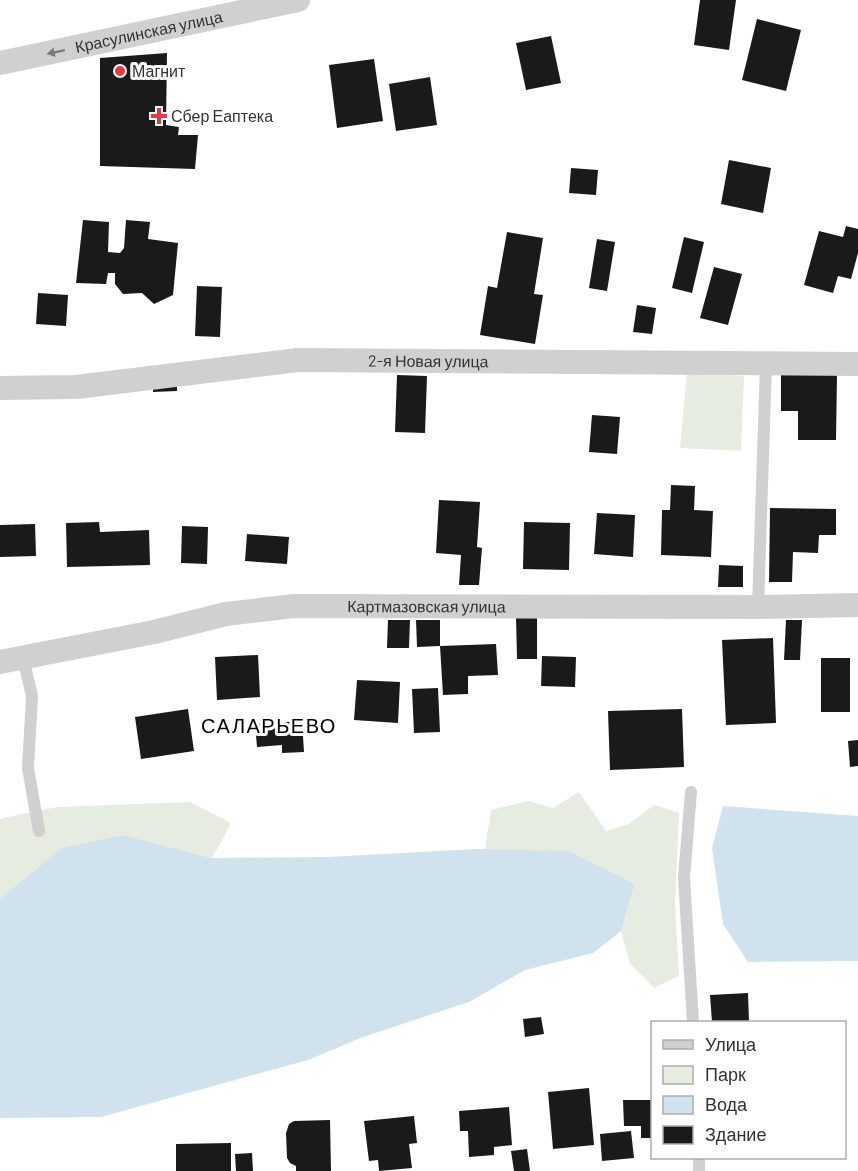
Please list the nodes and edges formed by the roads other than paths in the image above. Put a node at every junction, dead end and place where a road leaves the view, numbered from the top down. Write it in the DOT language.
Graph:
graph roads {
  1 [pos="298,0"];
  2 [pos="0,63"];
  3 [pos="766,364"];
  4 [pos="858,364"];
  5 [pos="0,388"];
  6 [pos="858,605"];
  7 [pos="758,607"];
  8 [pos="12,660"];
  9 [pos="691,792"];
  10 [pos="39,831"];
  11 [pos="693,1021"];
  1 -- 2 [label="street, Красулинская улица, one-way"];
  3 -- 4 [label="street, 2-я Новая улица"];
  3 -- 5 [label="street, 2-я Новая улица"];
  3 -- 7 [label="lane"];
  6 -- 7 [label="street, Картмазовская улица"];
  7 -- 8 [label="street, Картмазовская улица"];
  8 -- 10 [label="lane"];
  9 -- 11 [label="lane"];
}
